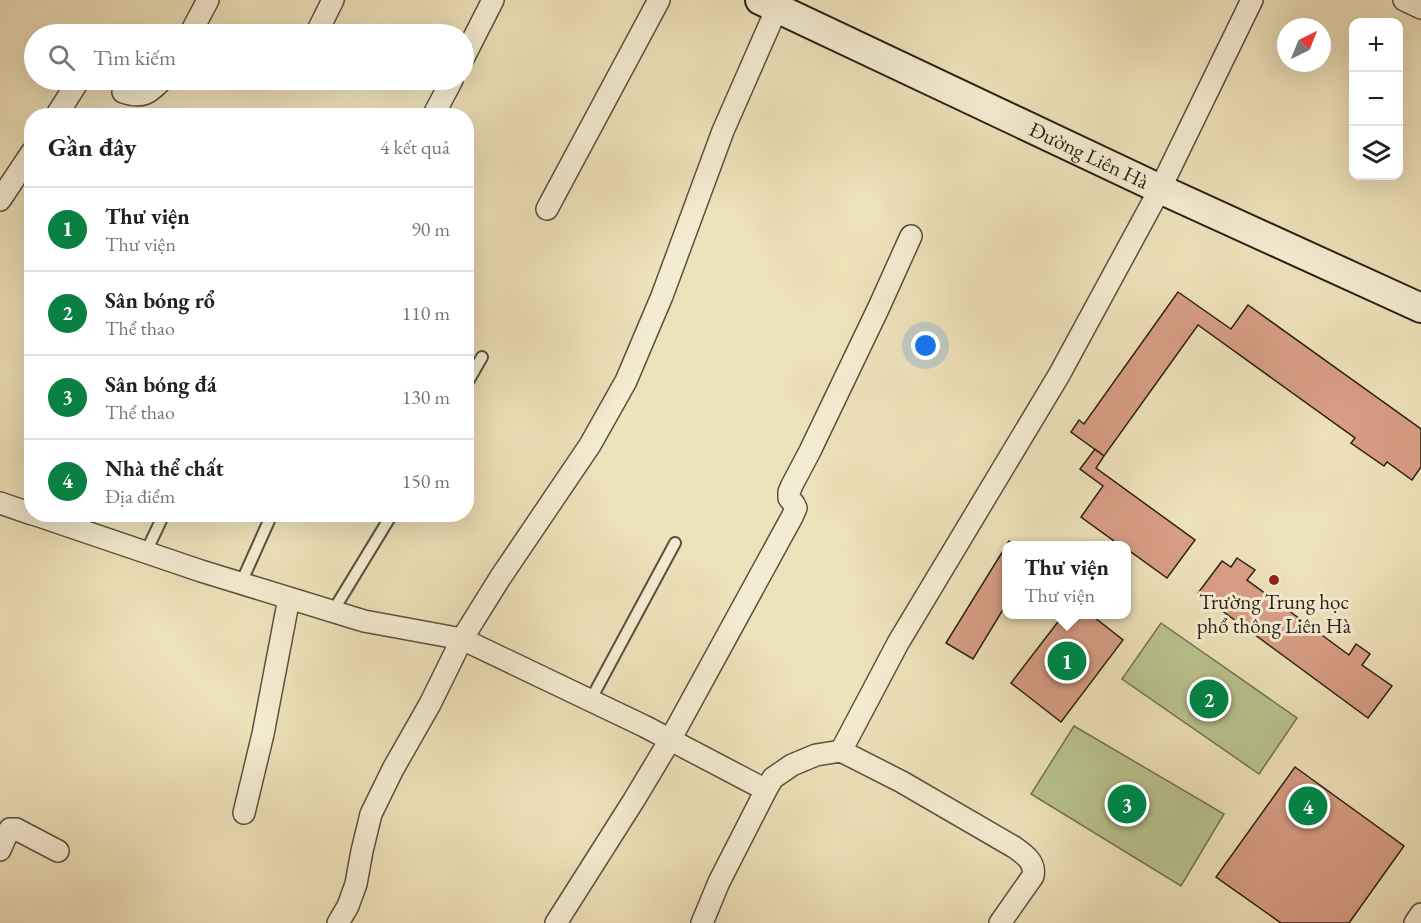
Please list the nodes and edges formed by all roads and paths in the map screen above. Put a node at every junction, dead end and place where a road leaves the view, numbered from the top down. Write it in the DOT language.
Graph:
graph roads {
  1 [pos="208,0"];
  2 [pos="333,0"];
  3 [pos="493,0"];
  4 [pos="659,0"];
  5 [pos="1252,0"];
  6 [pos="1404,0"];
  7 [pos="783,6"];
  8 [pos="1421,8"];
  9 [pos="195,24"];
  10 [pos="321,24"];
  11 [pos="474,37"];
  12 [pos="73,90"];
  13 [pos="151,90"];
  14 [pos="447,90"];
  15 [pos="123,92"];
  16 [pos="61,108"];
  17 [pos="438,108"];
  18 [pos="24,164"];
  19 [pos="1160,189"];
  20 [pos="0,200"];
  21 [pos="547,209"];
  22 [pos="911,236"];
  23 [pos="1421,308"];
  24 [pos="482,357"];
  25 [pos="474,371"];
  26 [pos="0,503"];
  27 [pos="24,511"];
  28 [pos="68,522"];
  29 [pos="160,522"];
  30 [pos="268,522"];
  31 [pos="387,522"];
  32 [pos="675,543"];
  33 [pos="146,552"];
  34 [pos="241,583"];
  35 [pos="289,598"];
  36 [pos="333,611"];
  37 [pos="462,639"];
  38 [pos="590,700"];
  39 [pos="670,740"];
  40 [pos="840,751"];
  41 [pos="765,790"];
  42 [pos="244,813"];
  43 [pos="0,850"];
  44 [pos="58,851"];
  45 [pos="1421,914"];
  46 [pos="338,923"];
  47 [pos="556,923"];
  48 [pos="702,923"];
  49 [pos="1000,923"];
  50 [pos="1415,923"];
  1 -- 9 [label="street"];
  2 -- 10 [label="street"];
  3 -- 11 [label="street"];
  4 -- 21 [label="street"];
  5 -- 19 [label="street"];
  6 -- 8 [label="street"];
  7 -- 19 [label="main road, Đường Liên Hà"];
  7 -- 37 [label="street"];
  12 -- 16 [label="street"];
  13 -- 15 [label="street"];
  14 -- 17 [label="street"];
  18 -- 20 [label="street"];
  19 -- 23 [label="main road, Đường Liên Hà"];
  19 -- 40 [label="street"];
  22 -- 39 [label="street"];
  24 -- 25 [label="lane"];
  26 -- 27 [label="street"];
  28 -- 33 [label="street"];
  29 -- 33 [label="lane"];
  30 -- 34 [label="lane"];
  31 -- 36 [label="lane"];
  32 -- 38 [label="lane"];
  33 -- 34 [label="street"];
  34 -- 35 [label="street"];
  35 -- 36 [label="street"];
  35 -- 42 [label="street"];
  36 -- 37 [label="street"];
  37 -- 38 [label="street"];
  37 -- 46 [label="street"];
  38 -- 39 [label="street"];
  39 -- 41 [label="street"];
  39 -- 47 [label="street"];
  40 -- 41 [label="street"];
  40 -- 49 [label="street"];
  41 -- 48 [label="street"];
  43 -- 44 [label="street"];
  45 -- 50 [label="street"];
}
